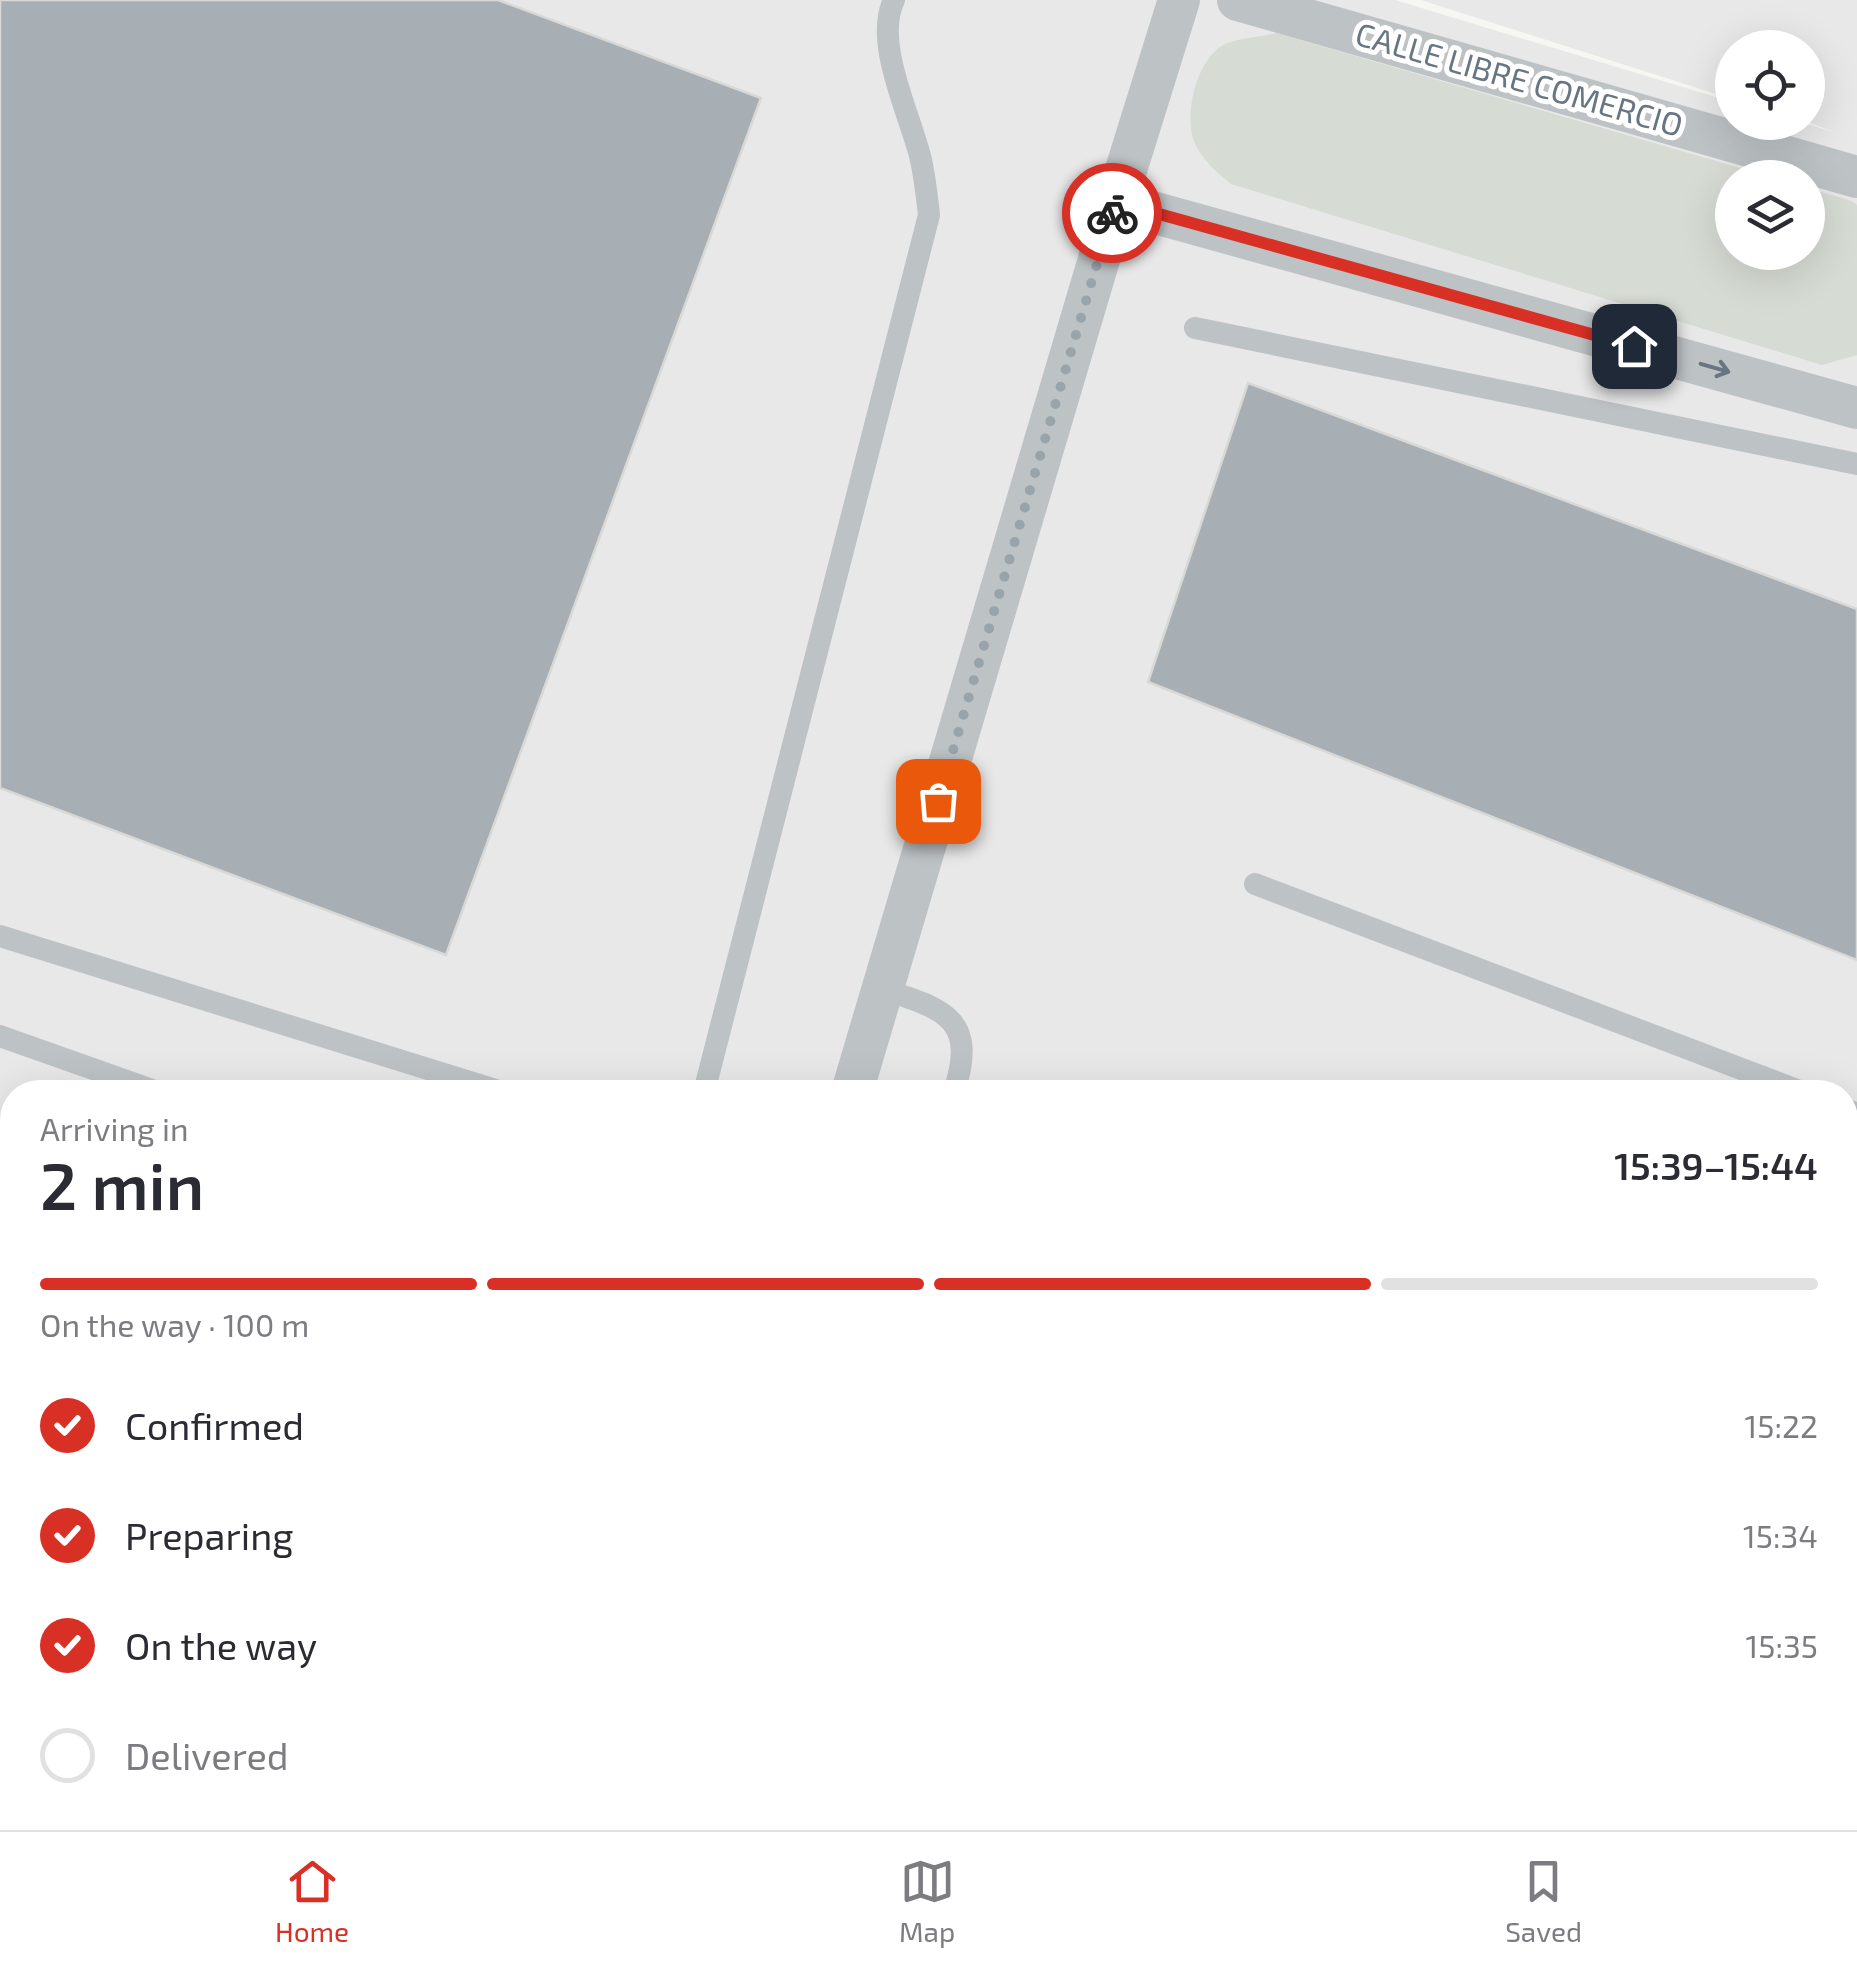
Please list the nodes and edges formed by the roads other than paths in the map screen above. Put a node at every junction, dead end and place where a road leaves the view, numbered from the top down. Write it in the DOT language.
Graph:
graph roads {
  1 [pos="1180,0"];
  2 [pos="1238,0"];
  3 [pos="884,2"];
  4 [pos="1857,177"];
  5 [pos="1116,202"];
  6 [pos="1194,328"];
  7 [pos="1857,408"];
  8 [pos="1857,464"];
  9 [pos="1255,884"];
  10 [pos="0,936"];
  11 [pos="882,988"];
  12 [pos="0,1036"];
  13 [pos="124,1080"];
  14 [pos="463,1080"];
  15 [pos="707,1080"];
  16 [pos="855,1080"];
  17 [pos="958,1080"];
  18 [pos="1770,1080"];
  1 -- 5 [label="street"];
  2 -- 4 [label="street, CALLE LIBRE COMERCIO"];
  3 -- 15 [label="lane"];
  5 -- 7 [label="street, one-way"];
  5 -- 11 [label="street"];
  6 -- 8 [label="lane"];
  9 -- 18 [label="lane"];
  10 -- 14 [label="lane"];
  11 -- 16 [label="street"];
  11 -- 17 [label="lane"];
  12 -- 13 [label="lane"];
}
